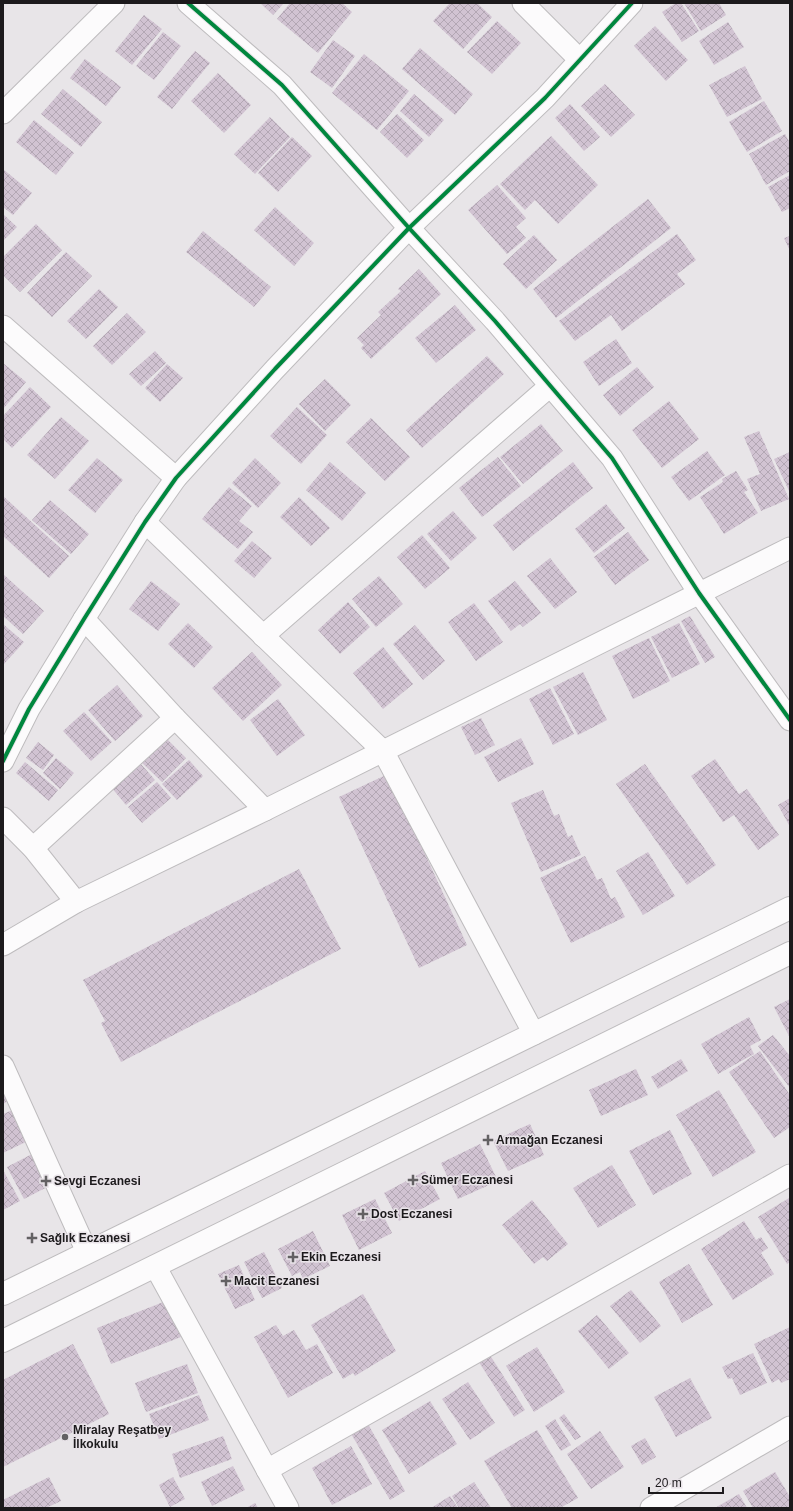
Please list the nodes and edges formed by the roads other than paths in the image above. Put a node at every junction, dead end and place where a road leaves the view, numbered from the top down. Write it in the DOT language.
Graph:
graph roads {
  1 [pos="114,3"];
  2 [pos="188,3"];
  3 [pos="523,3"];
  4 [pos="632,3"];
  5 [pos="580,60"];
  6 [pos="3,113"];
  7 [pos="409,228"];
  8 [pos="3,326"];
  9 [pos="550,386"];
  10 [pos="176,478"];
  11 [pos="145,522"];
  12 [pos="790,548"];
  13 [pos="699,594"];
  14 [pos="84,619"];
  15 [pos="262,636"];
  16 [pos="175,718"];
  17 [pos="790,720"];
  18 [pos="383,751"];
  19 [pos="3,761"];
  20 [pos="265,810"];
  21 [pos="3,818"];
  22 [pos="33,848"];
  23 [pos="76,902"];
  24 [pos="790,908"];
  25 [pos="3,945"];
  26 [pos="790,953"];
  27 [pos="534,1034"];
  28 [pos="3,1066"];
  29 [pos="790,1175"];
  30 [pos="88,1252"];
  31 [pos="155,1266"];
  32 [pos="3,1294"];
  33 [pos="3,1341"];
  34 [pos="790,1427"];
  35 [pos="267,1470"];
  36 [pos="288,1508"];
  37 [pos="652,1508"];
  1 -- 6 [label="street"];
  2 -- 7 [label="street"];
  3 -- 5 [label="street"];
  4 -- 5 [label="street"];
  5 -- 7 [label="street"];
  7 -- 9 [label="street"];
  7 -- 10 [label="street"];
  8 -- 10 [label="street"];
  9 -- 13 [label="street"];
  9 -- 15 [label="street"];
  10 -- 11 [label="street"];
  11 -- 14 [label="street"];
  11 -- 15 [label="street"];
  12 -- 13 [label="street"];
  13 -- 17 [label="street"];
  13 -- 18 [label="street"];
  14 -- 16 [label="street"];
  14 -- 19 [label="street"];
  15 -- 18 [label="street"];
  16 -- 20 [label="street"];
  16 -- 22 [label="street"];
  18 -- 20 [label="street"];
  18 -- 27 [label="street"];
  20 -- 23 [label="street"];
  21 -- 22 [label="street"];
  22 -- 23 [label="street"];
  23 -- 25 [label="street"];
  24 -- 27 [label="street"];
  26 -- 31 [label="street"];
  27 -- 30 [label="street"];
  28 -- 30 [label="street"];
  29 -- 35 [label="street"];
  30 -- 32 [label="street"];
  31 -- 33 [label="street"];
  31 -- 35 [label="street"];
  34 -- 37 [label="street"];
  35 -- 36 [label="street"];
}
